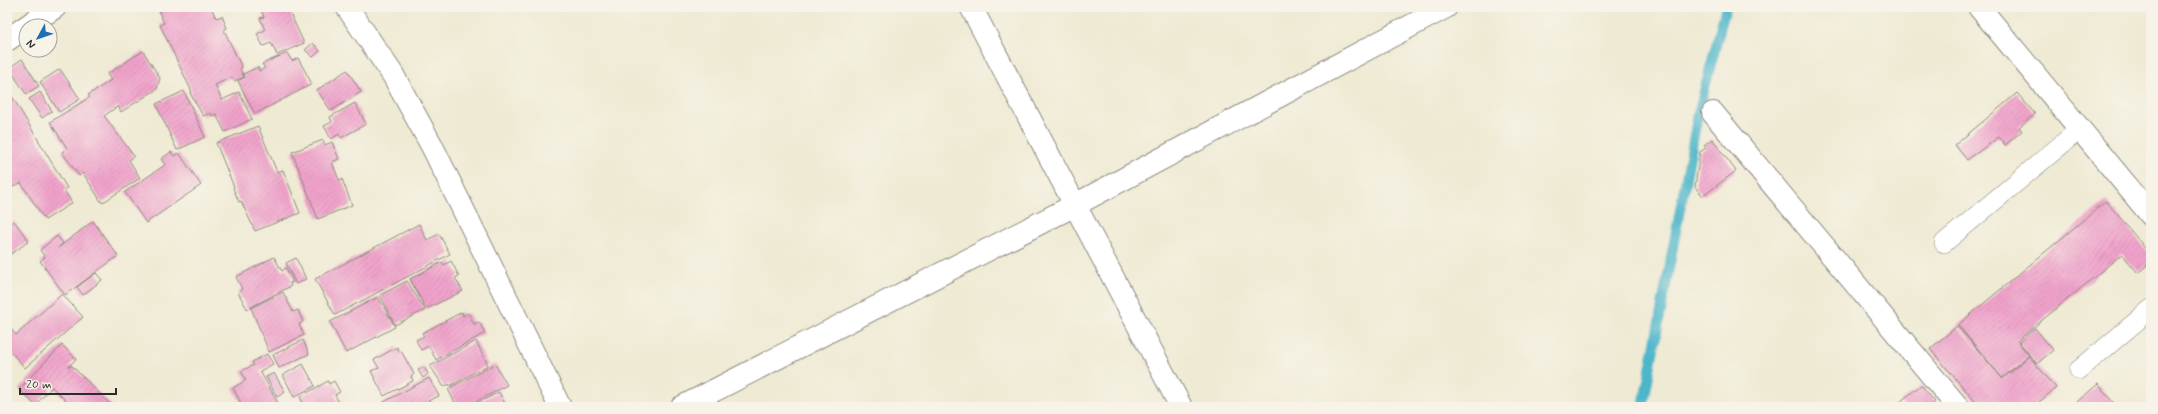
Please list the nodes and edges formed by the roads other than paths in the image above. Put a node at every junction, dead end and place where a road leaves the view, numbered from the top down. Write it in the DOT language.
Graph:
graph roads {
  1 [pos="55,7"];
  2 [pos="347,7"];
  3 [pos="971,7"];
  4 [pos="1446,7"];
  5 [pos="1979,7"];
  6 [pos="7,40"];
  7 [pos="1713,113"];
  8 [pos="2080,129"];
  9 [pos="1075,205"];
  10 [pos="2151,215"];
  11 [pos="1944,243"];
  12 [pos="2151,310"];
  13 [pos="2079,370"];
  14 [pos="560,407"];
  15 [pos="682,407"];
  16 [pos="1181,407"];
  17 [pos="1958,407"];
  1 -- 6 [label="street"];
  2 -- 14 [label="street"];
  3 -- 9 [label="street"];
  4 -- 9 [label="street"];
  5 -- 8 [label="street"];
  7 -- 17 [label="street"];
  8 -- 10 [label="street"];
  8 -- 11 [label="lane"];
  9 -- 15 [label="street"];
  9 -- 16 [label="street"];
  12 -- 13 [label="lane"];
}
